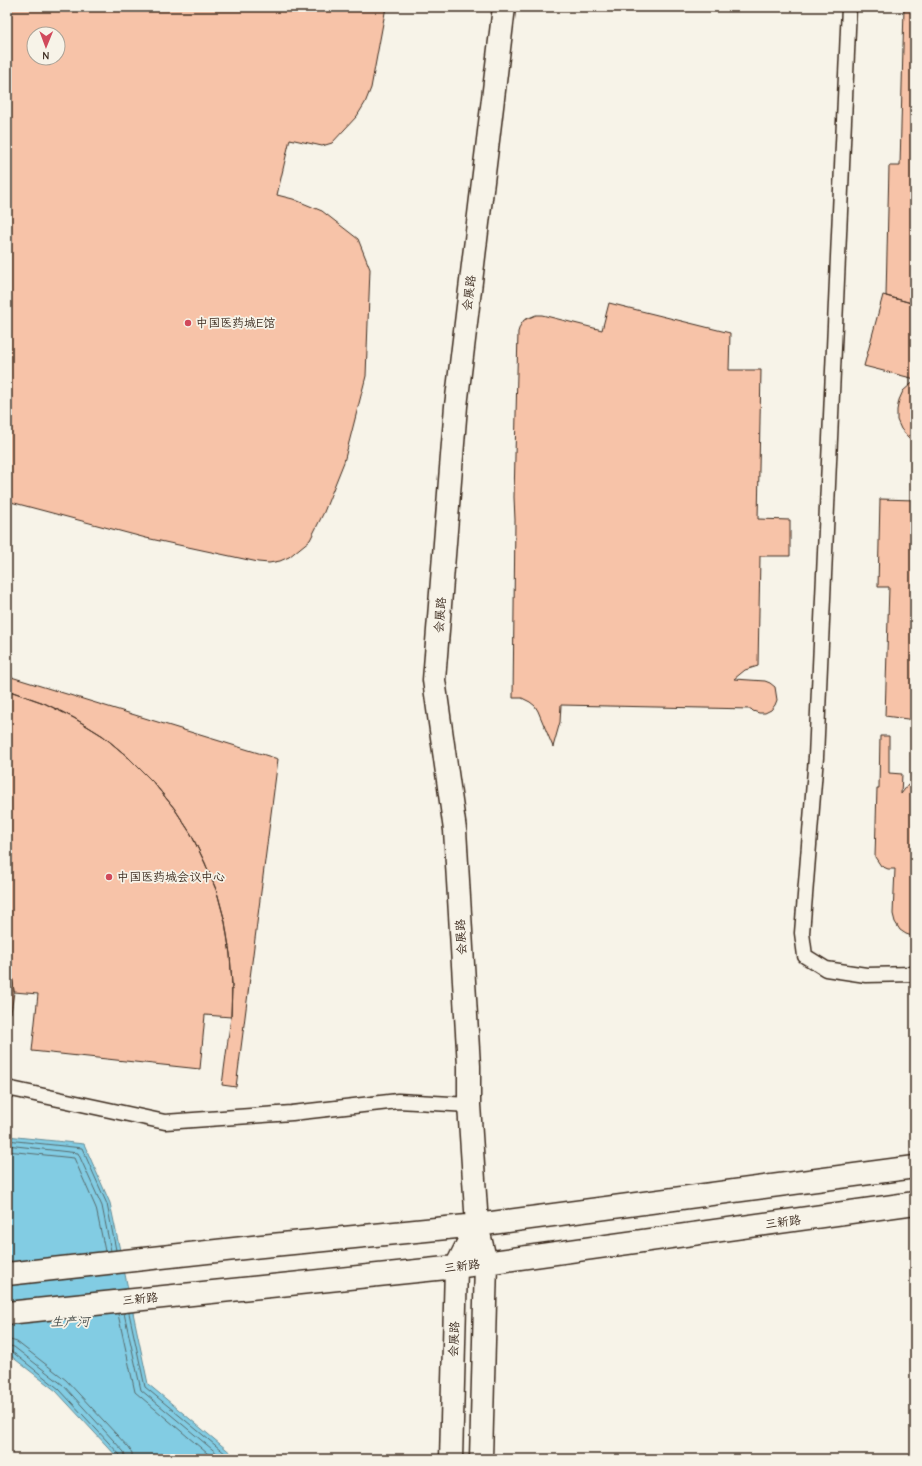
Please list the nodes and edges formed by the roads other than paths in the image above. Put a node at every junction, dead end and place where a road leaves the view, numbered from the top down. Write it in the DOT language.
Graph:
graph roads {
  1 [pos="504,7"];
  2 [pos="849,7"];
  3 [pos="915,974"];
  4 [pos="7,1088"];
  5 [pos="469,1105"];
  6 [pos="915,1167"];
  7 [pos="915,1203"];
  8 [pos="476,1225"];
  9 [pos="486,1263"];
  10 [pos="456,1267"];
  11 [pos="7,1274"];
  12 [pos="7,1313"];
  13 [pos="451,1459"];
  14 [pos="481,1459"];
  1 -- 5 [label="street, 会展路"];
  2 -- 3 [label="lane"];
  4 -- 5 [label="lane"];
  5 -- 8 [label="street, 会展路"];
  6 -- 8 [label="street"];
  7 -- 9 [label="street, 三新路"];
  8 -- 9 [label="street, 会展路"];
  8 -- 10 [label="street, 会展路"];
  8 -- 11 [label="street"];
  9 -- 10 [label="street, 三新路"];
  9 -- 14 [label="street, 会展路"];
  10 -- 12 [label="street, 三新路"];
  10 -- 13 [label="street, 会展路"];
}
